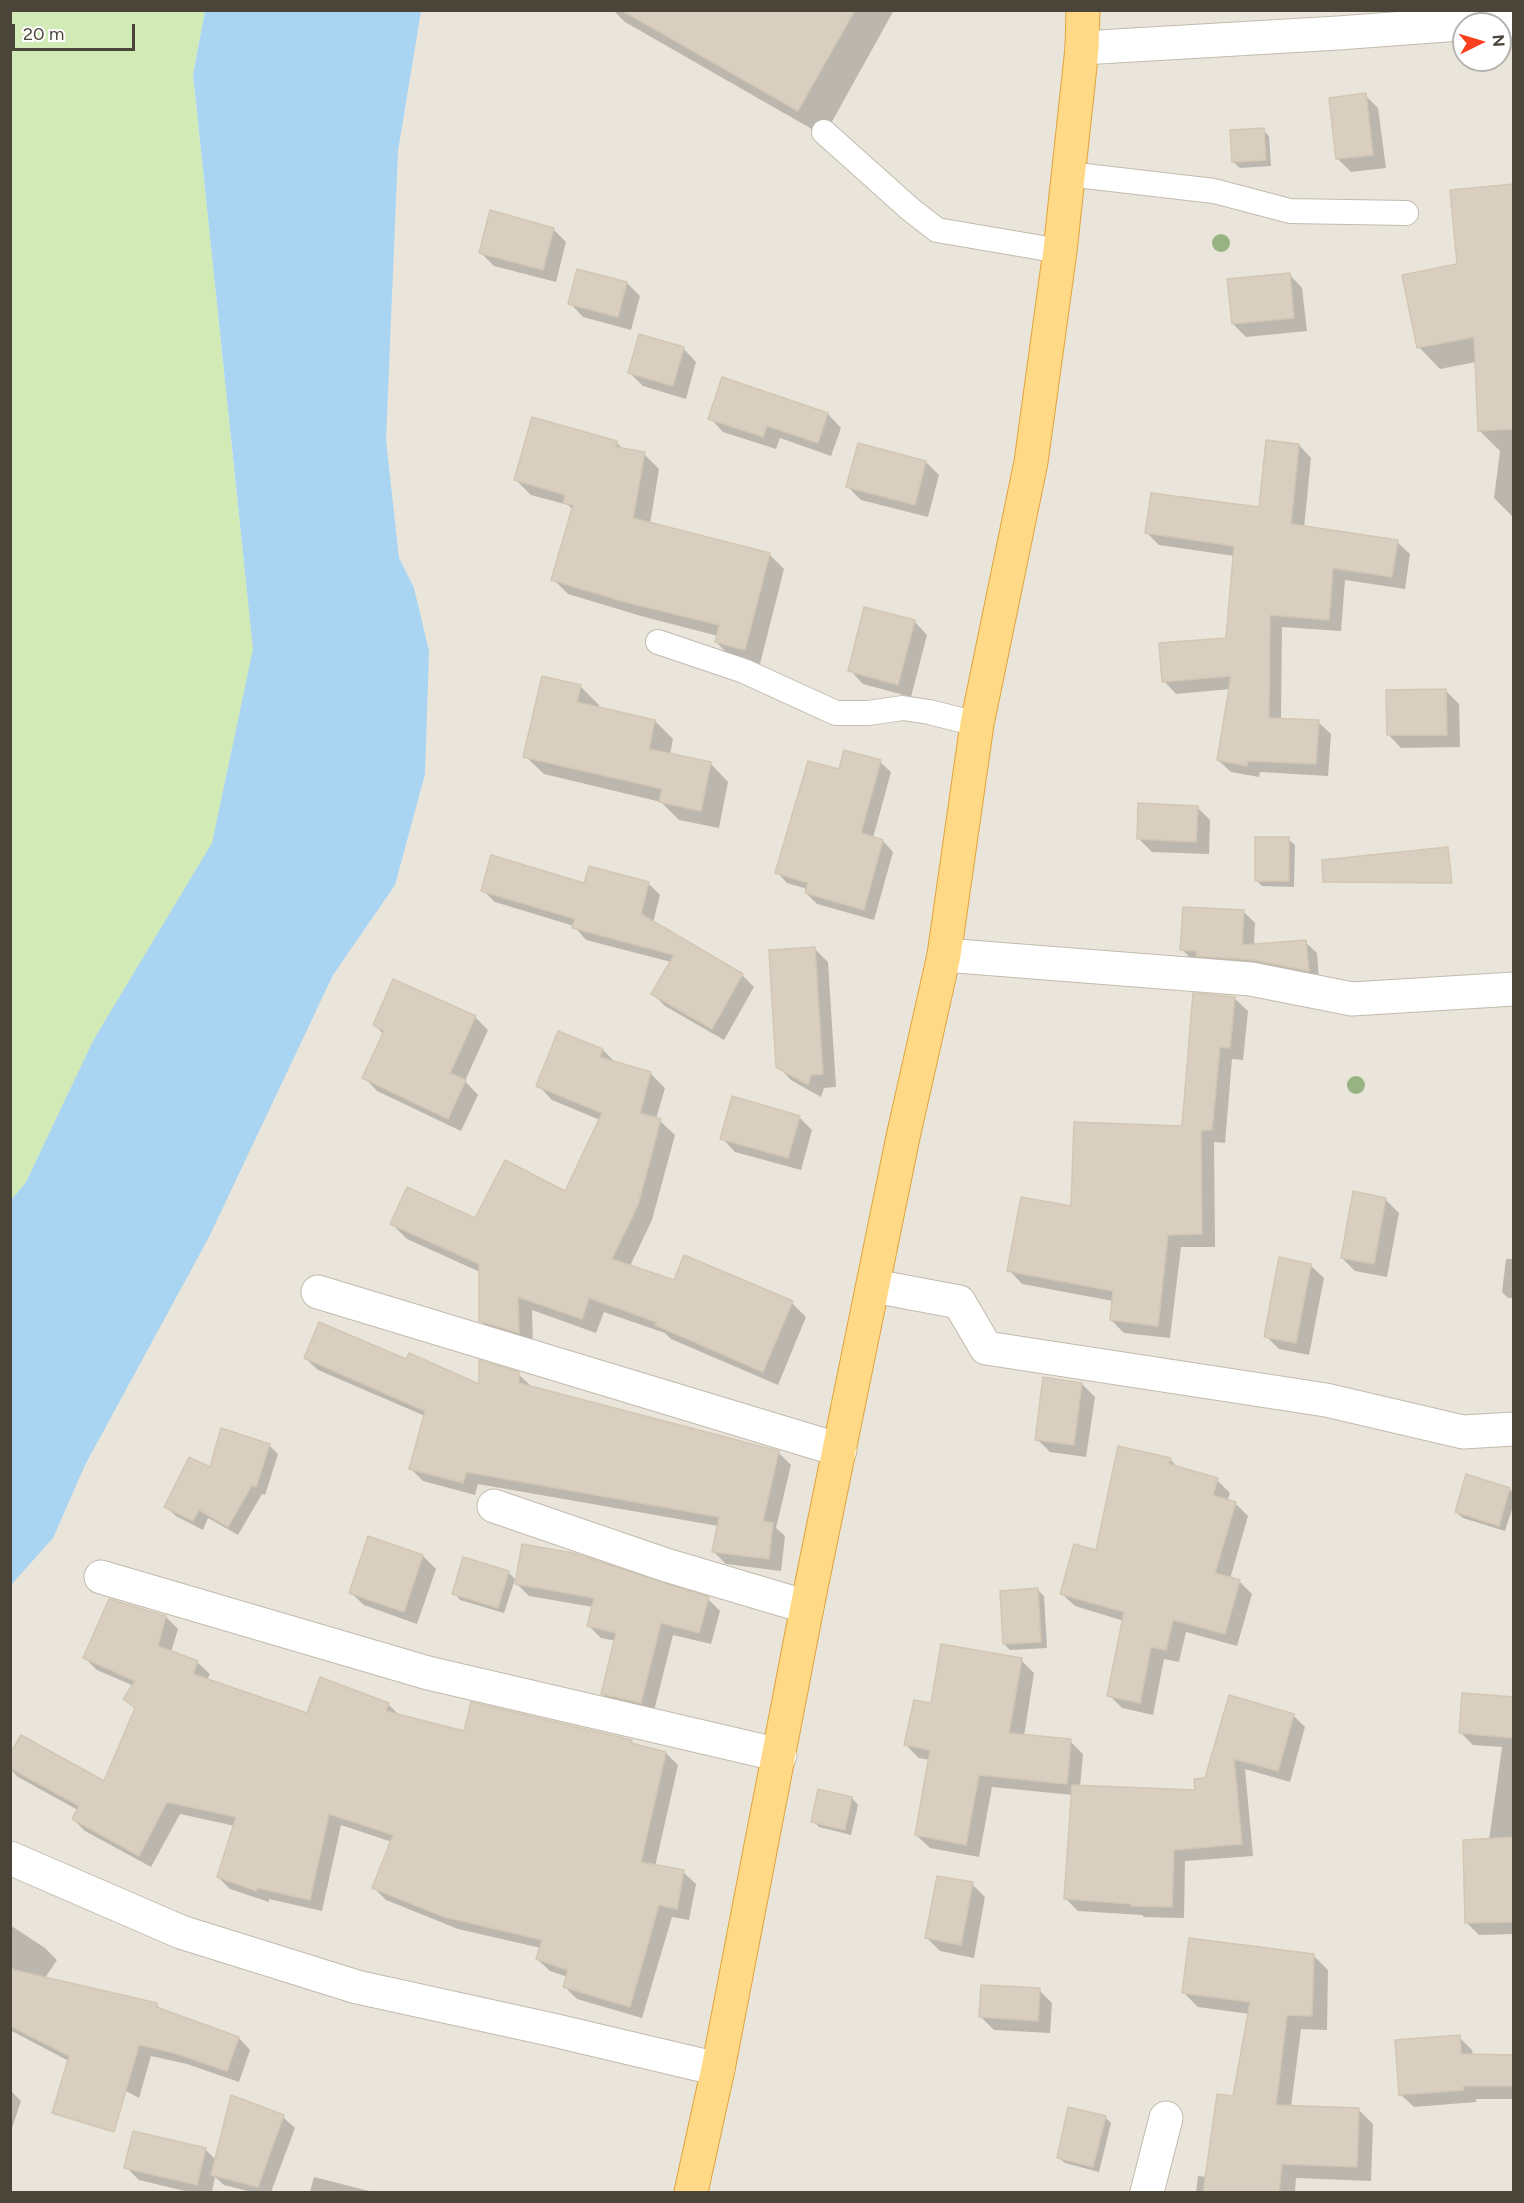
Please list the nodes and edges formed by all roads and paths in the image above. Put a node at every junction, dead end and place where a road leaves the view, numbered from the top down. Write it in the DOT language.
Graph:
graph roads {
  1 [pos="1083,10"];
  2 [pos="1514,20"];
  3 [pos="1082,48"];
  4 [pos="824,132"];
  5 [pos="1068,174"];
  6 [pos="1406,213"];
  7 [pos="1059,251"];
  8 [pos="658,642"];
  9 [pos="976,724"];
  10 [pos="944,955"];
  11 [pos="1514,989"];
  12 [pos="874,1286"];
  13 [pos="318,1292"];
  14 [pos="1514,1430"];
  15 [pos="840,1450"];
  16 [pos="494,1506"];
  17 [pos="101,1577"];
  18 [pos="807,1607"];
  19 [pos="780,1755"];
  20 [pos="10,1858"];
  21 [pos="718,2069"];
  22 [pos="1166,2118"];
  23 [pos="691,2193"];
  24 [pos="1147,2193"];
  1 -- 3 [label="highway"];
  2 -- 3 [label="street"];
  3 -- 5 [label="highway"];
  4 -- 7 [label="lane"];
  5 -- 6 [label="lane"];
  5 -- 7 [label="highway"];
  7 -- 9 [label="highway"];
  8 -- 9 [label="lane"];
  9 -- 10 [label="highway"];
  10 -- 11 [label="street"];
  10 -- 12 [label="highway"];
  12 -- 14 [label="street"];
  12 -- 15 [label="highway"];
  13 -- 15 [label="street"];
  15 -- 18 [label="highway"];
  16 -- 18 [label="street"];
  17 -- 19 [label="street"];
  18 -- 19 [label="highway"];
  19 -- 21 [label="highway"];
  20 -- 21 [label="street"];
  21 -- 23 [label="highway"];
  22 -- 24 [label="street"];
}
